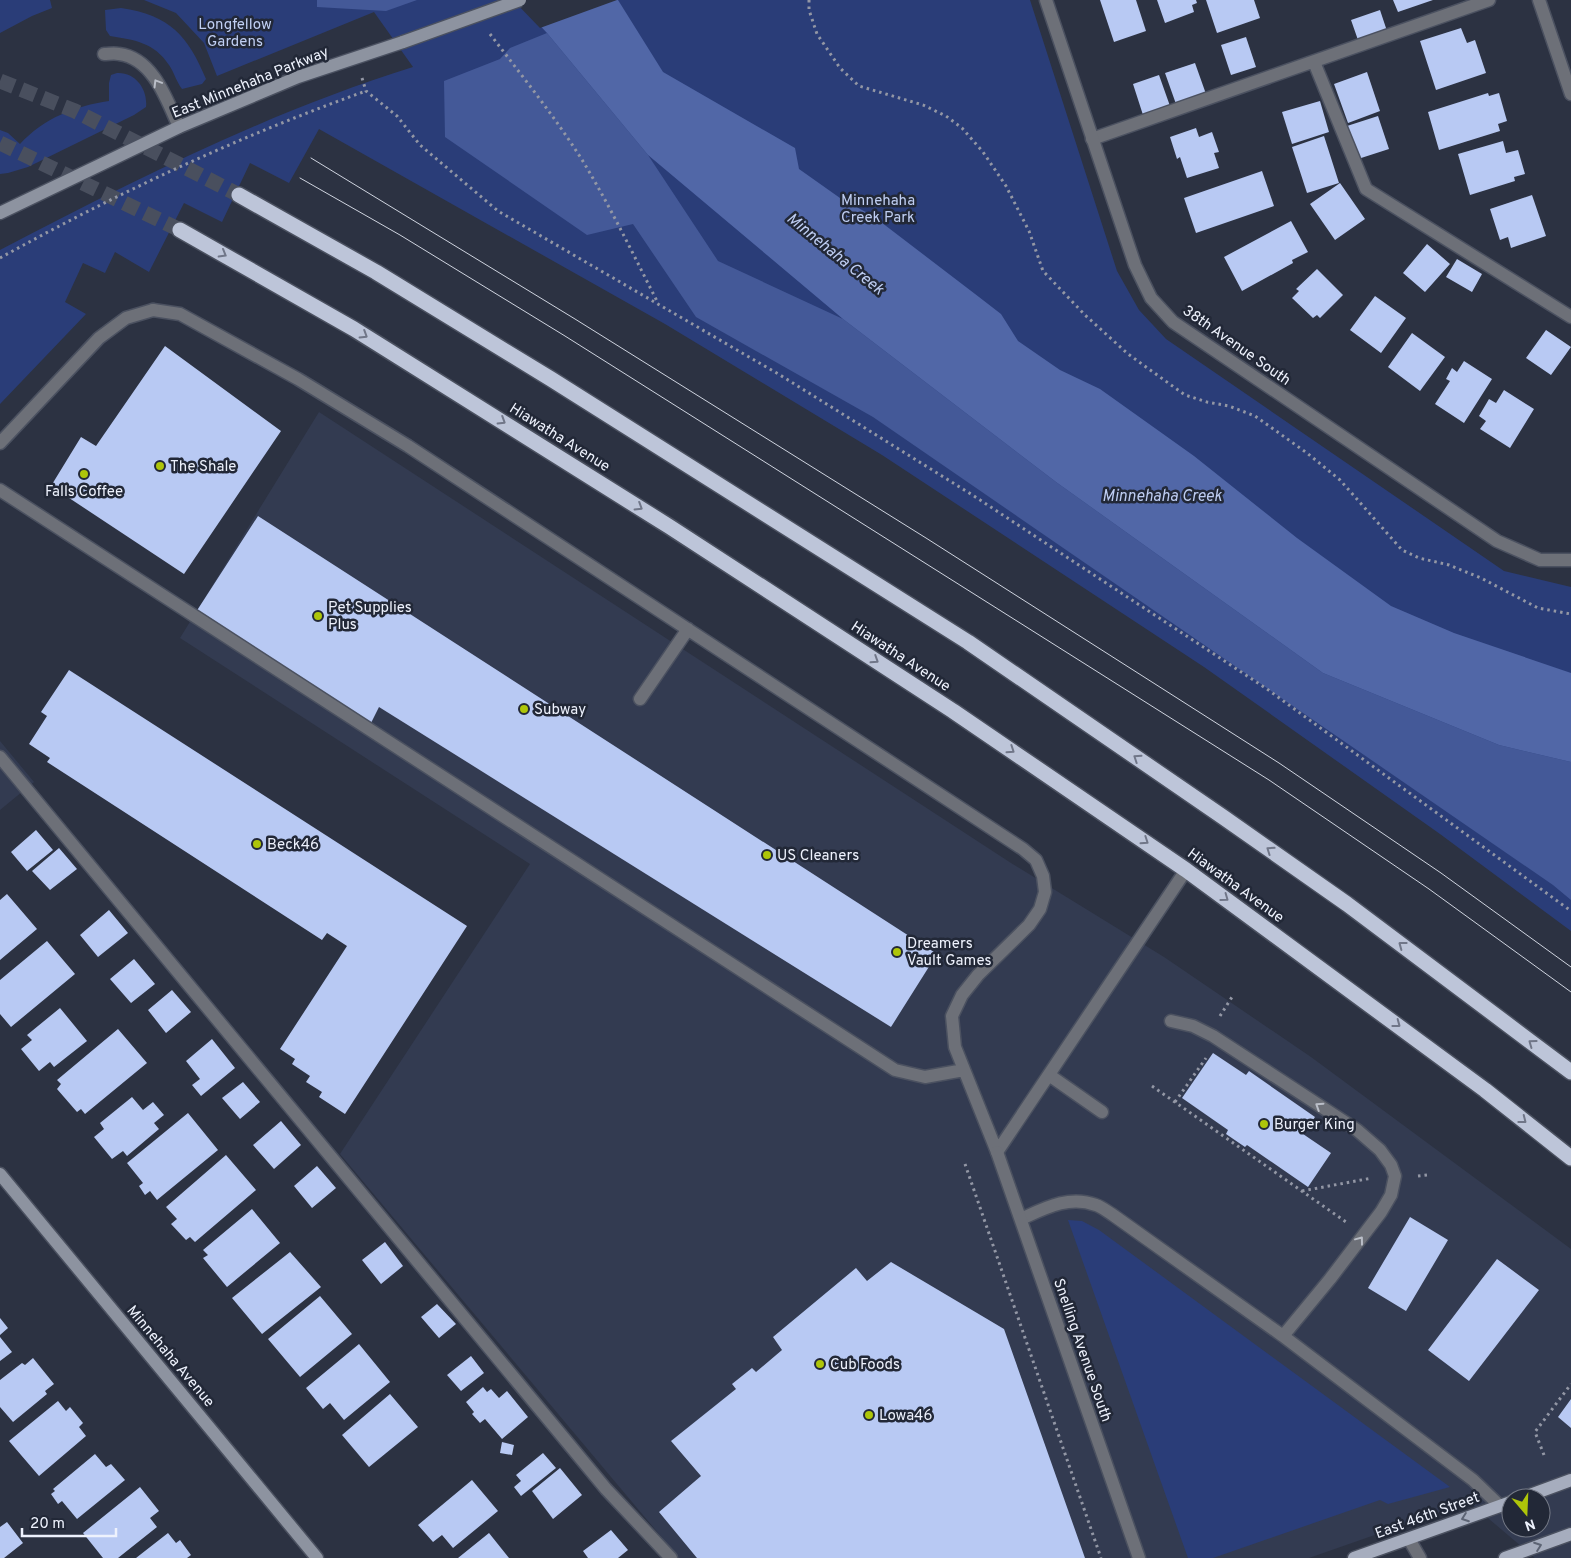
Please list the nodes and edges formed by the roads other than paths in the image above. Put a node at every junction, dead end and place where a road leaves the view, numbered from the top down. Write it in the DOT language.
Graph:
graph roads {
  1 [pos="520,0"];
  2 [pos="1046,0"];
  3 [pos="1489,0"];
  4 [pos="1539,0"];
  5 [pos="104,54"];
  6 [pos="1314,62"];
  7 [pos="1571,94"];
  8 [pos="179,127"];
  9 [pos="1092,139"];
  10 [pos="239,195"];
  11 [pos="0,213"];
  12 [pos="180,230"];
  13 [pos="1571,316"];
  14 [pos="0,443"];
  15 [pos="0,490"];
  16 [pos="1571,560"];
  17 [pos="688,629"];
  18 [pos="640,699"];
  19 [pos="0,757"];
  20 [pos="1186,870"];
  21 [pos="1171,1020"];
  22 [pos="964,1070"];
  23 [pos="1571,1072"];
  24 [pos="1049,1075"];
  25 [pos="1102,1112"];
  26 [pos="997,1152"];
  27 [pos="1571,1158"];
  28 [pos="0,1174"];
  29 [pos="1021,1219"];
  30 [pos="1283,1336"];
  31 [pos="1571,1480"];
  32 [pos="1549,1488"];
  33 [pos="1501,1500"];
  34 [pos="1501,1506"];
  35 [pos="1571,1534"];
  36 [pos="1409,1539"];
  37 [pos="317,1558"];
  38 [pos="671,1558"];
  39 [pos="1139,1558"];
  40 [pos="1354,1558"];
  41 [pos="1420,1558"];
  42 [pos="1505,1558"];
  1 -- 8 [label="street, East Minnehaha Parkway, bridge"];
  2 -- 9 [label="street, 38th Avenue South"];
  3 -- 6 [label="street"];
  4 -- 7 [label="street"];
  8 -- 5 [label="street, one-way"];
  6 -- 9 [label="street"];
  6 -- 13 [label="street"];
  8 -- 11 [label="street, East Minnehaha Parkway"];
  9 -- 16 [label="street, 38th Avenue South"];
  23 -- 10 [label="highway, one-way"];
  12 -- 20 [label="highway, Hiawatha Avenue, one-way"];
  14 -- 17 [label="street, Snelling Avenue South"];
  15 -- 22 [label="street"];
  17 -- 18 [label="street"];
  17 -- 22 [label="street, Snelling Avenue South"];
  19 -- 38 [label="street"];
  20 -- 24 [label="street"];
  20 -- 27 [label="highway, Hiawatha Avenue, one-way"];
  30 -- 21 [label="street, one-way"];
  22 -- 26 [label="street, Snelling Avenue South"];
  24 -- 25 [label="street"];
  24 -- 26 [label="street"];
  26 -- 29 [label="street, Snelling Avenue South"];
  28 -- 37 [label="street, Minnehaha Avenue"];
  29 -- 30 [label="street"];
  29 -- 39 [label="street, Snelling Avenue South"];
  30 -- 33 [label="street"];
  31 -- 32 [label="main road"];
  34 -- 36 [label="main road, East 46th Street, one-way"];
  42 -- 35 [label="main road, one-way"];
  36 -- 40 [label="main road, East 46th Street"];
  36 -- 41 [label="street"];
}
